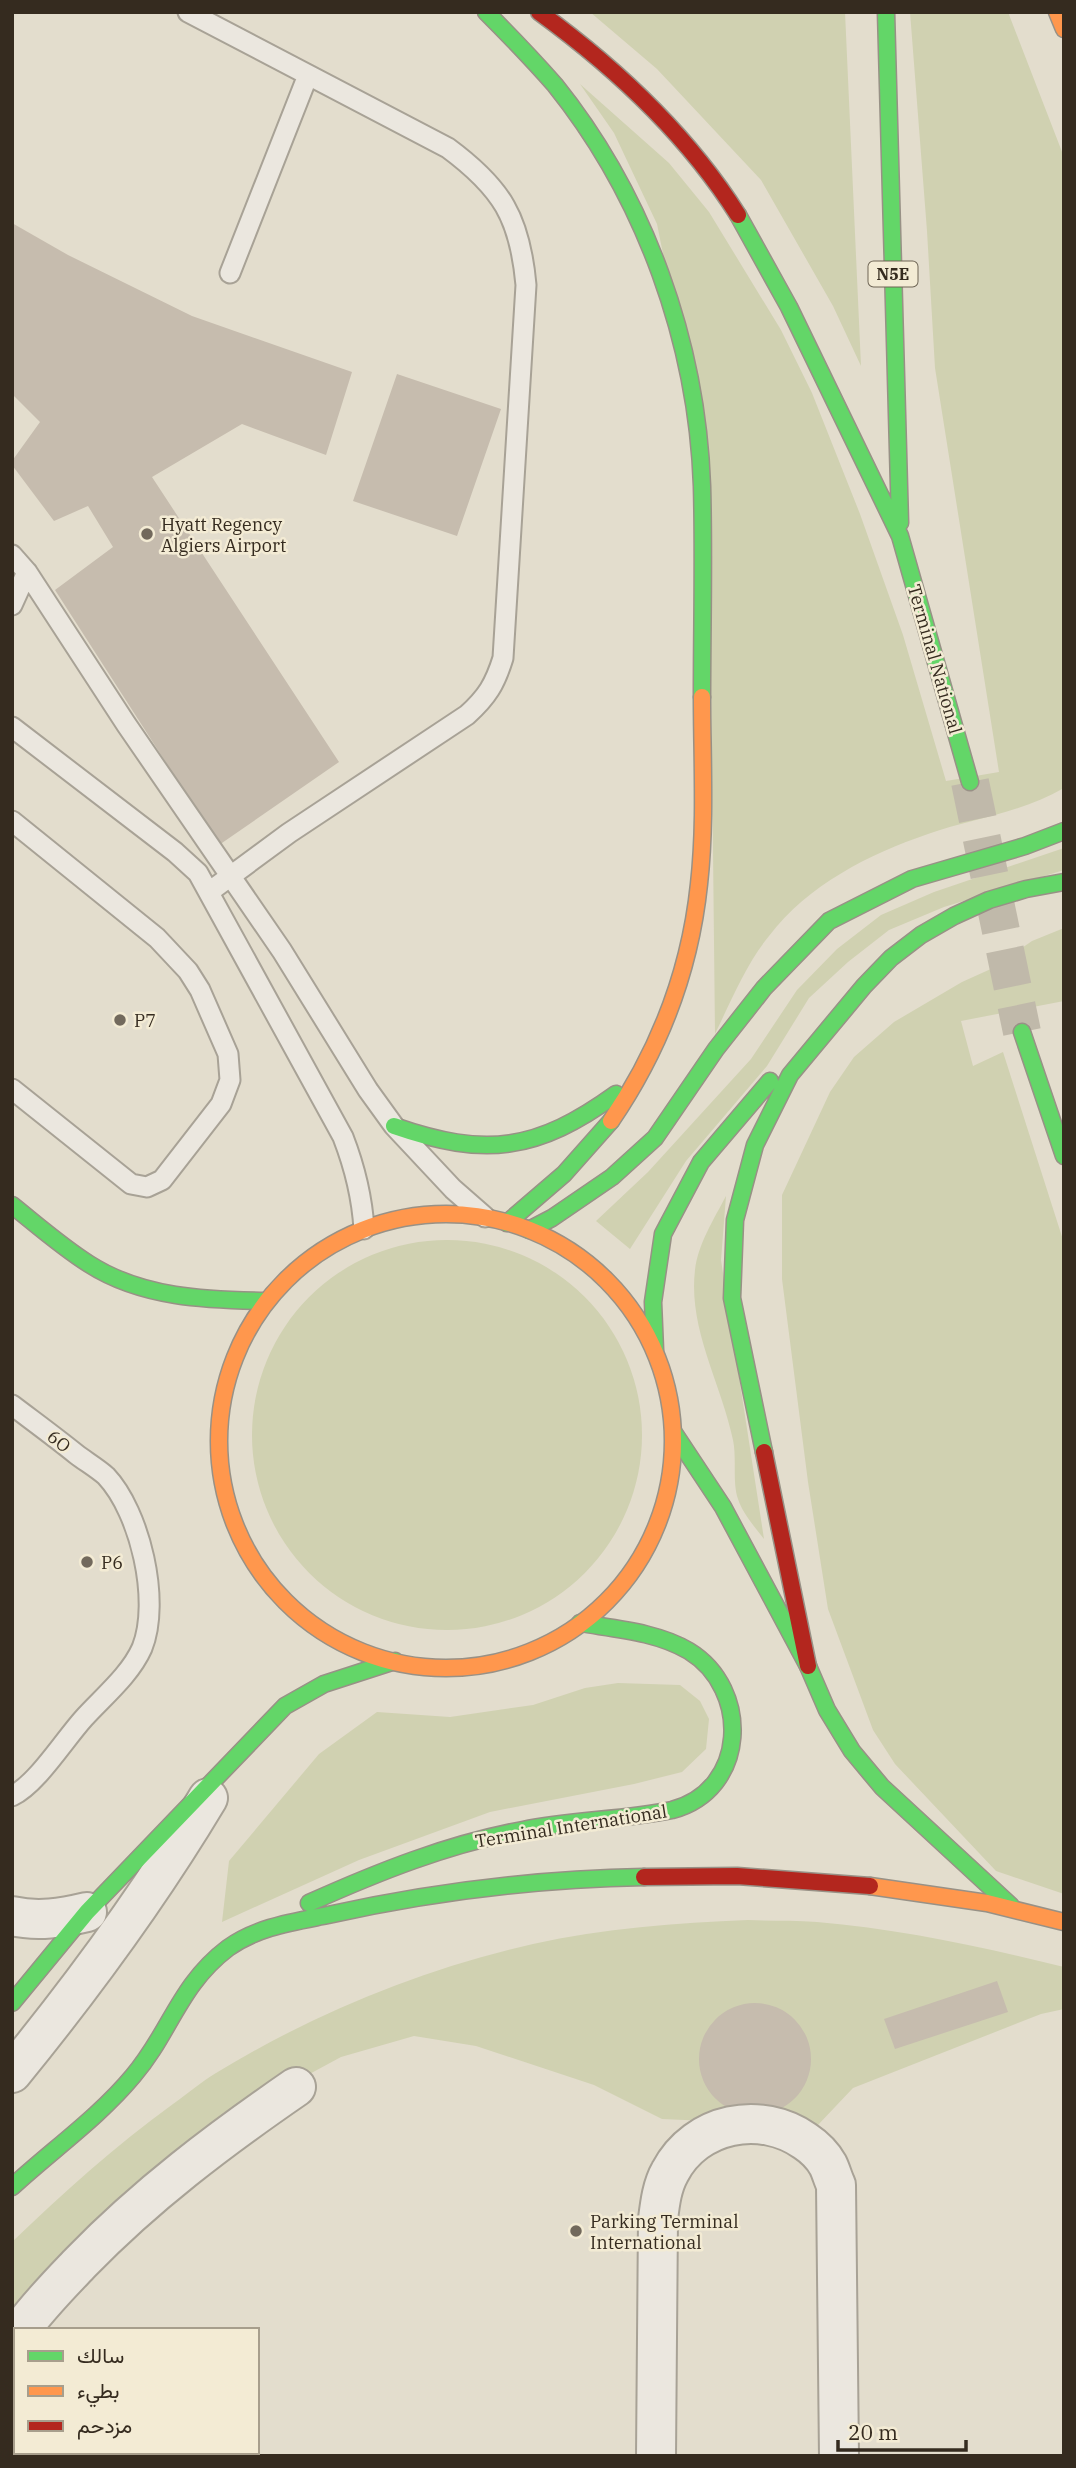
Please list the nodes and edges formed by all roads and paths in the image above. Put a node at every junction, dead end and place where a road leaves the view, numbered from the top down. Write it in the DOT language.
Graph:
graph roads {
  1 [pos="188,12"];
  2 [pos="486,12"];
  3 [pos="539,12"];
  4 [pos="886,12"];
  5 [pos="1057,12"];
  6 [pos="1064,29"];
  7 [pos="308,75"];
  8 [pos="230,273"];
  9 [pos="900,536"];
  10 [pos="12,555"];
  11 [pos="27,572"];
  12 [pos="12,605"];
  13 [pos="12,726"];
  14 [pos="970,782"];
  15 [pos="12,821"];
  16 [pos="1064,831"];
  17 [pos="231,876"];
  18 [pos="1064,882"];
  19 [pos="209,892"];
  20 [pos="840,1016"];
  21 [pos="1021,1031"];
  22 [pos="648,1063"];
  23 [pos="12,1089"];
  24 [pos="394,1126"];
  25 [pos="1064,1156"];
  26 [pos="12,1205"];
  27 [pos="485,1217"];
  28 [pos="507,1223"];
  29 [pos="364,1229"];
  30 [pos="529,1230"];
  31 [pos="267,1301"];
  32 [pos="654,1350"];
  33 [pos="12,1405"];
  34 [pos="674,1433"];
  35 [pos="580,1623"];
  36 [pos="395,1661"];
  37 [pos="808,1666"];
  38 [pos="229,1762"];
  39 [pos="12,1796"];
  40 [pos="1011,1906"];
  41 [pos="87,1912"];
  42 [pos="12,1916"];
  43 [pos="1064,1922"];
  44 [pos="254,1932"];
  45 [pos="12,2003"];
  46 [pos="12,2073"];
  47 [pos="296,2087"];
  48 [pos="12,2187"];
  49 [pos="22,2328"];
  50 [pos="656,2456"];
  51 [pos="839,2456"];
  1 -- 7 [label="lane"];
  2 -- 22 [label="main road"];
  3 -- 9 [label="main road"];
  4 -- 9 [label="main road, N5E"];
  5 -- 6 [label="main road"];
  7 -- 8 [label="lane"];
  7 -- 17 [label="lane"];
  9 -- 14 [label="main road, Terminal National / N5E"];
  10 -- 11 [label="lane"];
  11 -- 12 [label="lane"];
  11 -- 17 [label="lane"];
  13 -- 19 [label="lane"];
  15 -- 23 [label="lane"];
  16 -- 30 [label="main road"];
  17 -- 19 [label="lane"];
  17 -- 24 [label="lane"];
  18 -- 20 [label="main road"];
  19 -- 29 [label="lane"];
  20 -- 32 [label="main road"];
  20 -- 37 [label="main road"];
  21 -- 25 [label="main road"];
  22 -- 24 [label="main road"];
  22 -- 28 [label="main road"];
  24 -- 27 [label="lane"];
  26 -- 31 [label="main road"];
  27 -- 28 [label="main road"];
  27 -- 29 [label="main road"];
  28 -- 30 [label="main road"];
  29 -- 31 [label="main road"];
  30 -- 32 [label="main road"];
  31 -- 36 [label="main road"];
  32 -- 34 [label="main road"];
  33 -- 39 [label="lane, 6O"];
  34 -- 35 [label="main road"];
  34 -- 37 [label="main road"];
  35 -- 36 [label="main road"];
  35 -- 44 [label="main road, Terminal International"];
  36 -- 38 [label="main road"];
  37 -- 40 [label="main road"];
  38 -- 41 [label="main road"];
  38 -- 46 [label="street"];
  40 -- 43 [label="main road"];
  40 -- 44 [label="main road"];
  41 -- 42 [label="street"];
  41 -- 45 [label="main road"];
  44 -- 48 [label="main road, Terminal International"];
  47 -- 49 [label="street"];
  50 -- 51 [label="street"];
}
